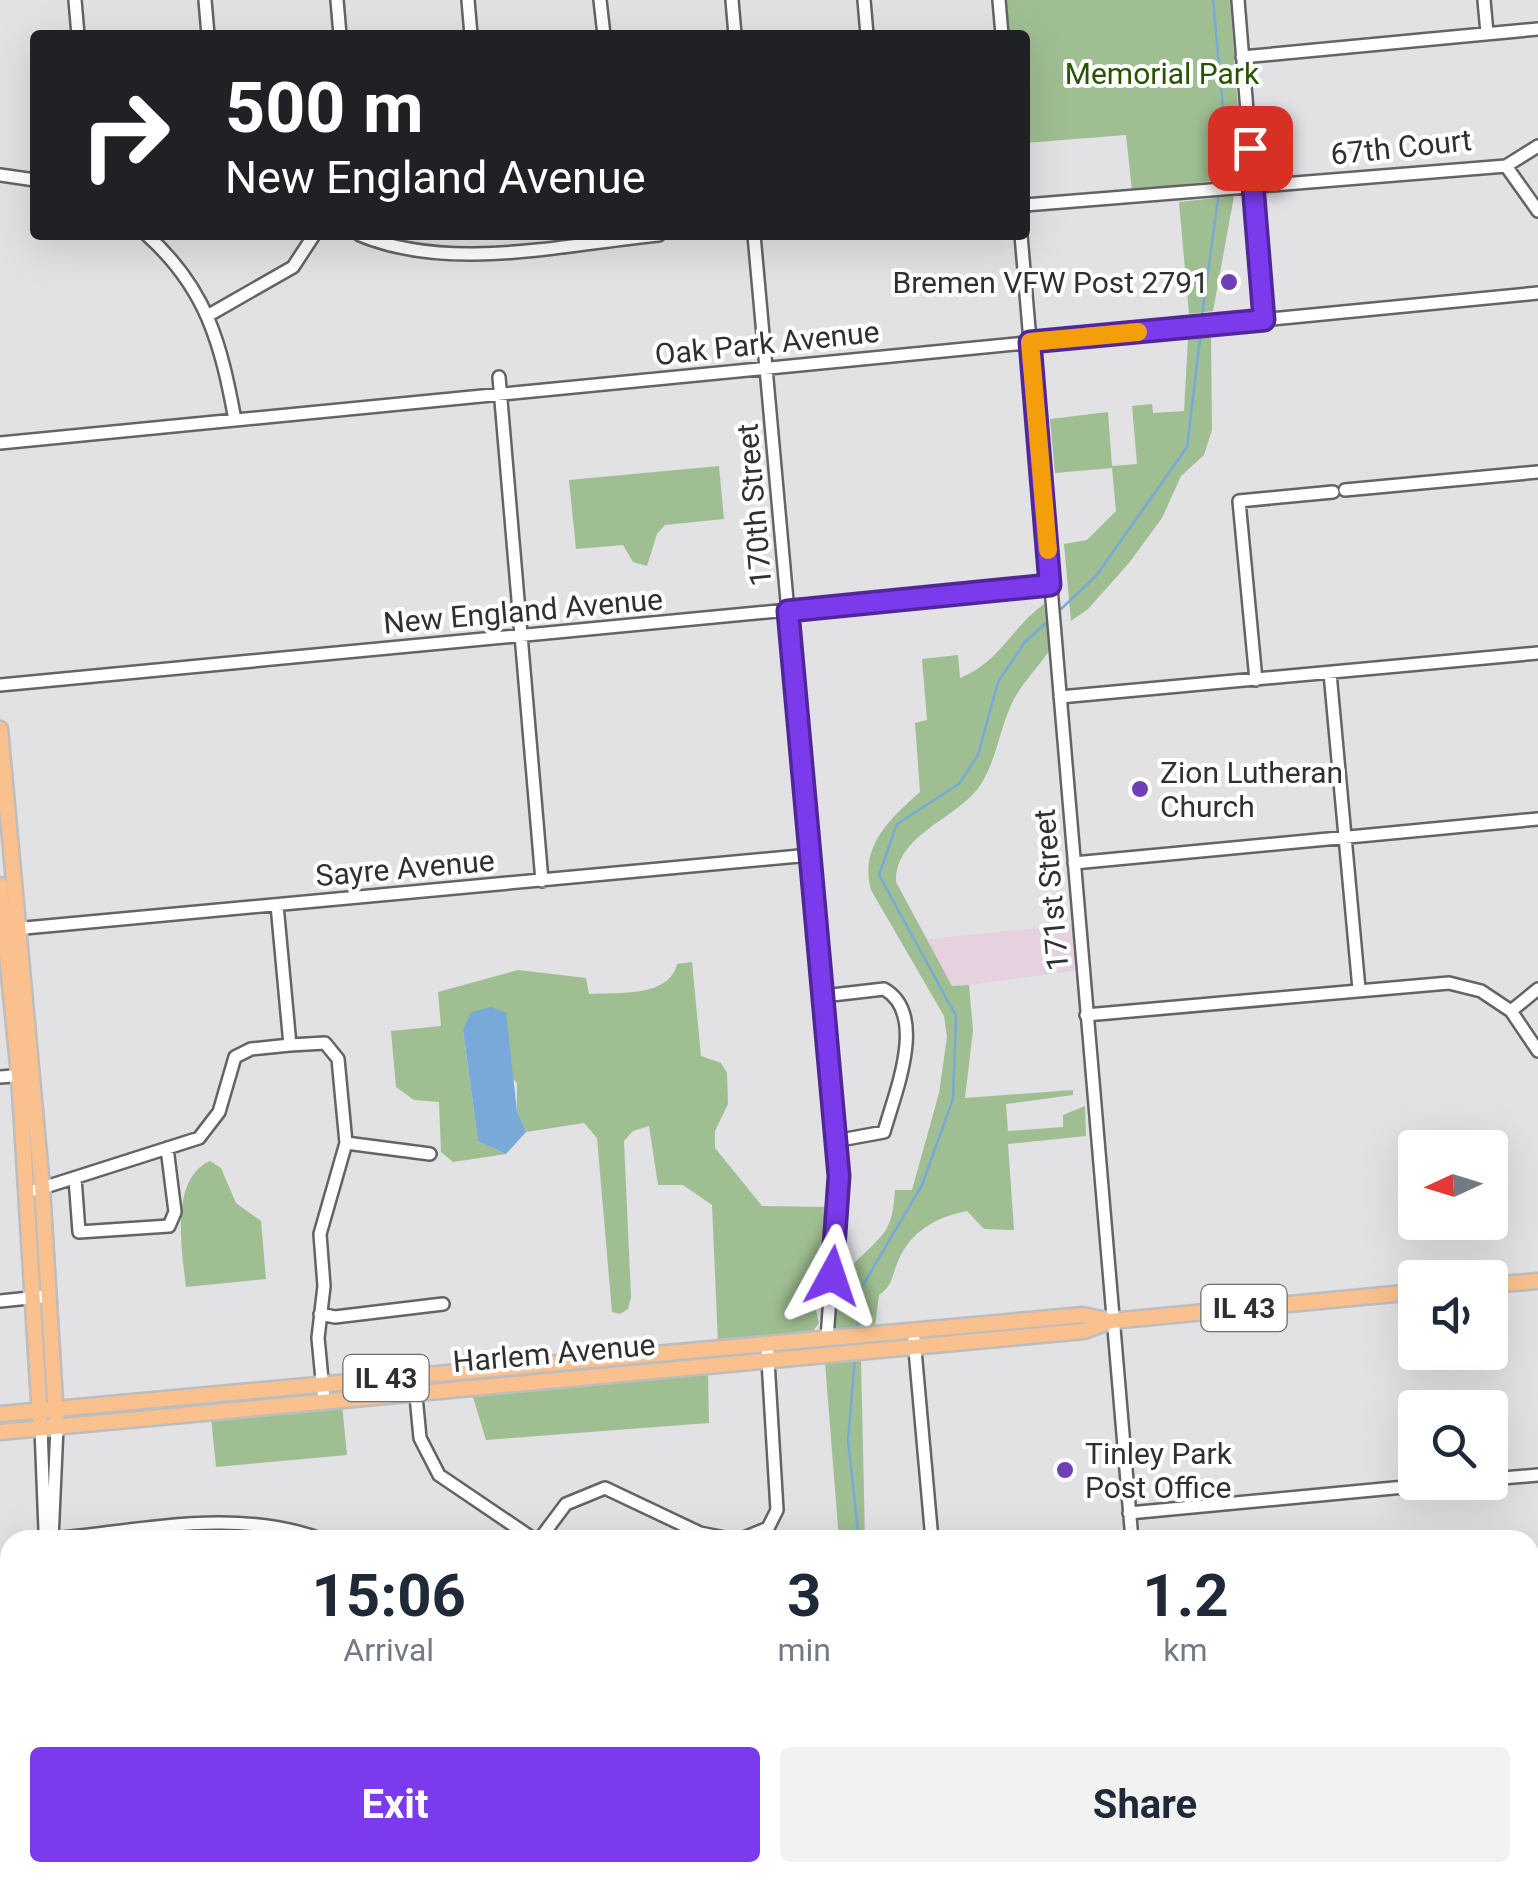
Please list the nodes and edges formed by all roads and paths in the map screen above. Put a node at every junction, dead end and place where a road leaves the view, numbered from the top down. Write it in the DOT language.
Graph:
graph roads {
  1 [pos="75,0"];
  2 [pos="205,0"];
  3 [pos="337,0"];
  4 [pos="468,0"];
  5 [pos="600,0"];
  6 [pos="732,0"];
  7 [pos="864,0"];
  8 [pos="999,0"];
  9 [pos="1238,0"];
  10 [pos="1484,0"];
  11 [pos="1538,29"];
  12 [pos="78,30"];
  13 [pos="208,30"];
  14 [pos="340,30"];
  15 [pos="471,30"];
  16 [pos="603,30"];
  17 [pos="735,30"];
  18 [pos="867,30"];
  19 [pos="1002,30"];
  20 [pos="1487,33"];
  21 [pos="1242,57"];
  22 [pos="1538,146"];
  23 [pos="1506,166"];
  24 [pos="0,175"];
  25 [pos="30,179"];
  26 [pos="1254,186"];
  27 [pos="1030,206"];
  28 [pos="1538,211"];
  29 [pos="153,240"];
  30 [pos="311,240"];
  31 [pos="381,240"];
  32 [pos="489,240"];
  33 [pos="594,240"];
  34 [pos="754,240"];
  35 [pos="1021,240"];
  36 [pos="490,251"];
  37 [pos="1538,293"];
  38 [pos="208,315"];
  39 [pos="1264,320"];
  40 [pos="1030,342"];
  41 [pos="767,368"];
  42 [pos="499,377"];
  43 [pos="501,394"];
  44 [pos="235,420"];
  45 [pos="0,443"];
  46 [pos="1538,472"];
  47 [pos="1050,585"];
  48 [pos="788,611"];
  49 [pos="522,637"];
  50 [pos="1538,653"];
  51 [pos="1330,673"];
  52 [pos="1256,680"];
  53 [pos="0,686"];
  54 [pos="1060,697"];
  55 [pos="0,729"];
  56 [pos="3,787"];
  57 [pos="1538,820"];
  58 [pos="1344,839"];
  59 [pos="810,855"];
  60 [pos="1074,863"];
  61 [pos="542,881"];
  62 [pos="0,885"];
  63 [pos="278,905"];
  64 [pos="11,930"];
  65 [pos="1358,989"];
  66 [pos="1538,989"];
  67 [pos="823,996"];
  68 [pos="1511,1010"];
  69 [pos="1086,1015"];
  70 [pos="290,1045"];
  71 [pos="1538,1050"];
  72 [pos="25,1075"];
  73 [pos="0,1078"];
  74 [pos="836,1141"];
  75 [pos="346,1142"];
  76 [pos="167,1148"];
  77 [pos="430,1154"];
  78 [pos="75,1178"];
  79 [pos="42,1188"];
  80 [pos="27,1192"];
  81 [pos="1538,1281"];
  82 [pos="1508,1284"];
  83 [pos="1398,1294"];
  84 [pos="42,1297"];
  85 [pos="0,1301"];
  86 [pos="443,1304"];
  87 [pos="320,1314"];
  88 [pos="1112,1321"];
  89 [pos="913,1330"];
  90 [pos="827,1338"];
  91 [pos="767,1344"];
  92 [pos="915,1347"];
  93 [pos="768,1362"];
  94 [pos="414,1376"];
  95 [pos="322,1384"];
  96 [pos="416,1392"];
  97 [pos="324,1400"];
  98 [pos="56,1409"];
  99 [pos="40,1410"];
  100 [pos="0,1414"];
  101 [pos="57,1427"];
  102 [pos="40,1429"];
  103 [pos="0,1432"];
  104 [pos="1538,1475"];
  105 [pos="1508,1478"];
  106 [pos="1398,1488"];
  107 [pos="1129,1513"];
  108 [pos="45,1530"];
  109 [pos="52,1530"];
  110 [pos="153,1530"];
  111 [pos="289,1530"];
  112 [pos="522,1530"];
  113 [pos="545,1530"];
  114 [pos="694,1530"];
  115 [pos="773,1530"];
  116 [pos="931,1530"];
  117 [pos="1131,1530"];
  1 -- 12 [label="street"];
  2 -- 13 [label="street"];
  3 -- 14 [label="street"];
  4 -- 15 [label="street"];
  5 -- 16 [label="street"];
  6 -- 17 [label="street"];
  7 -- 18 [label="street"];
  8 -- 19 [label="street"];
  9 -- 21 [label="street"];
  10 -- 20 [label="street"];
  11 -- 20 [label="street"];
  20 -- 21 [label="street"];
  21 -- 26 [label="street"];
  22 -- 23 [label="street, 67th Court"];
  23 -- 26 [label="street, 67th Court"];
  23 -- 28 [label="street"];
  24 -- 25 [label="street"];
  26 -- 27 [label="street, 67th Court"];
  26 -- 39 [label="street"];
  29 -- 38 [label="street"];
  30 -- 38 [label="street"];
  31 -- 36 [label="street"];
  32 -- 36 [label="street"];
  33 -- 36 [label="street"];
  34 -- 41 [label="street, 170th Street"];
  35 -- 40 [label="street, 171st Street"];
  37 -- 39 [label="street, Oak Park Avenue"];
  38 -- 44 [label="street"];
  39 -- 40 [label="street, Oak Park Avenue"];
  40 -- 41 [label="street, Oak Park Avenue"];
  40 -- 47 [label="street, 171st Street"];
  41 -- 43 [label="street, Oak Park Avenue"];
  41 -- 48 [label="street, 170th Street"];
  42 -- 43 [label="street"];
  43 -- 44 [label="street, Oak Park Avenue"];
  43 -- 49 [label="street"];
  44 -- 45 [label="street, Oak Park Avenue"];
  46 -- 52 [label="street"];
  47 -- 48 [label="street, New England Avenue"];
  47 -- 54 [label="street, 171st Street"];
  48 -- 49 [label="street, New England Avenue"];
  48 -- 59 [label="street, 170th Street"];
  49 -- 53 [label="street, New England Avenue"];
  49 -- 61 [label="street"];
  50 -- 51 [label="street"];
  51 -- 52 [label="street"];
  51 -- 58 [label="street"];
  52 -- 54 [label="street"];
  54 -- 60 [label="street, 171st Street"];
  55 -- 56 [label="main road"];
  56 -- 64 [label="main road"];
  57 -- 58 [label="street"];
  58 -- 60 [label="street"];
  58 -- 65 [label="street"];
  59 -- 61 [label="street, Sayre Avenue"];
  59 -- 67 [label="street, 170th Street"];
  60 -- 69 [label="street, 171st Street"];
  61 -- 63 [label="street, Sayre Avenue"];
  62 -- 64 [label="main road"];
  63 -- 64 [label="street, Sayre Avenue"];
  63 -- 70 [label="street"];
  64 -- 72 [label="main road"];
  65 -- 68 [label="street"];
  65 -- 69 [label="street"];
  66 -- 68 [label="street"];
  67 -- 74 [label="street, 170th Street"];
  67 -- 74 [label="street"];
  68 -- 71 [label="street"];
  69 -- 88 [label="street, 171st Street"];
  70 -- 75 [label="street"];
  70 -- 76 [label="street"];
  72 -- 73 [label="street"];
  72 -- 79 [label="main road"];
  72 -- 80 [label="main road"];
  74 -- 90 [label="street, 170th Street"];
  75 -- 77 [label="street"];
  75 -- 87 [label="street"];
  76 -- 78 [label="street"];
  76 -- 78 [label="street"];
  78 -- 79 [label="street"];
  79 -- 80 [label="street"];
  79 -- 84 [label="main road"];
  80 -- 84 [label="main road"];
  81 -- 82 [label="main road"];
  83 -- 88 [label="main road, Harlem Avenue / IL 43"];
  84 -- 85 [label="street"];
  84 -- 98 [label="main road"];
  84 -- 99 [label="main road"];
  86 -- 87 [label="street"];
  87 -- 95 [label="street"];
  88 -- 89 [label="main road, Harlem Avenue / IL 43"];
  88 -- 92 [label="main road, Harlem Avenue / IL 43"];
  88 -- 107 [label="street, 171st Street"];
  89 -- 90 [label="main road, Harlem Avenue / IL 43"];
  89 -- 92 [label="street"];
  90 -- 91 [label="main road, Harlem Avenue / IL 43"];
  91 -- 93 [label="street"];
  91 -- 94 [label="main road, Harlem Avenue / IL 43"];
  92 -- 93 [label="main road, Harlem Avenue / IL 43"];
  92 -- 116 [label="street"];
  93 -- 96 [label="main road, Harlem Avenue / IL 43"];
  93 -- 115 [label="street"];
  94 -- 95 [label="main road, Harlem Avenue / IL 43"];
  94 -- 96 [label="street"];
  95 -- 97 [label="street"];
  95 -- 98 [label="main road, Harlem Avenue / IL 43"];
  96 -- 97 [label="main road, Harlem Avenue / IL 43"];
  96 -- 112 [label="street"];
  97 -- 101 [label="main road, Harlem Avenue / IL 43"];
  98 -- 99 [label="main road, Harlem Avenue / IL 43"];
  98 -- 101 [label="main road"];
  99 -- 100 [label="main road, Harlem Avenue / IL 43"];
  99 -- 102 [label="main road"];
  101 -- 102 [label="main road, Harlem Avenue / IL 43"];
  101 -- 109 [label="street"];
  102 -- 103 [label="main road, Harlem Avenue / IL 43"];
  102 -- 108 [label="street"];
  104 -- 105 [label="street"];
  106 -- 107 [label="street"];
  107 -- 117 [label="street, 171st Street"];
  110 -- 111 [label="street"];
  113 -- 114 [label="street"];
}
